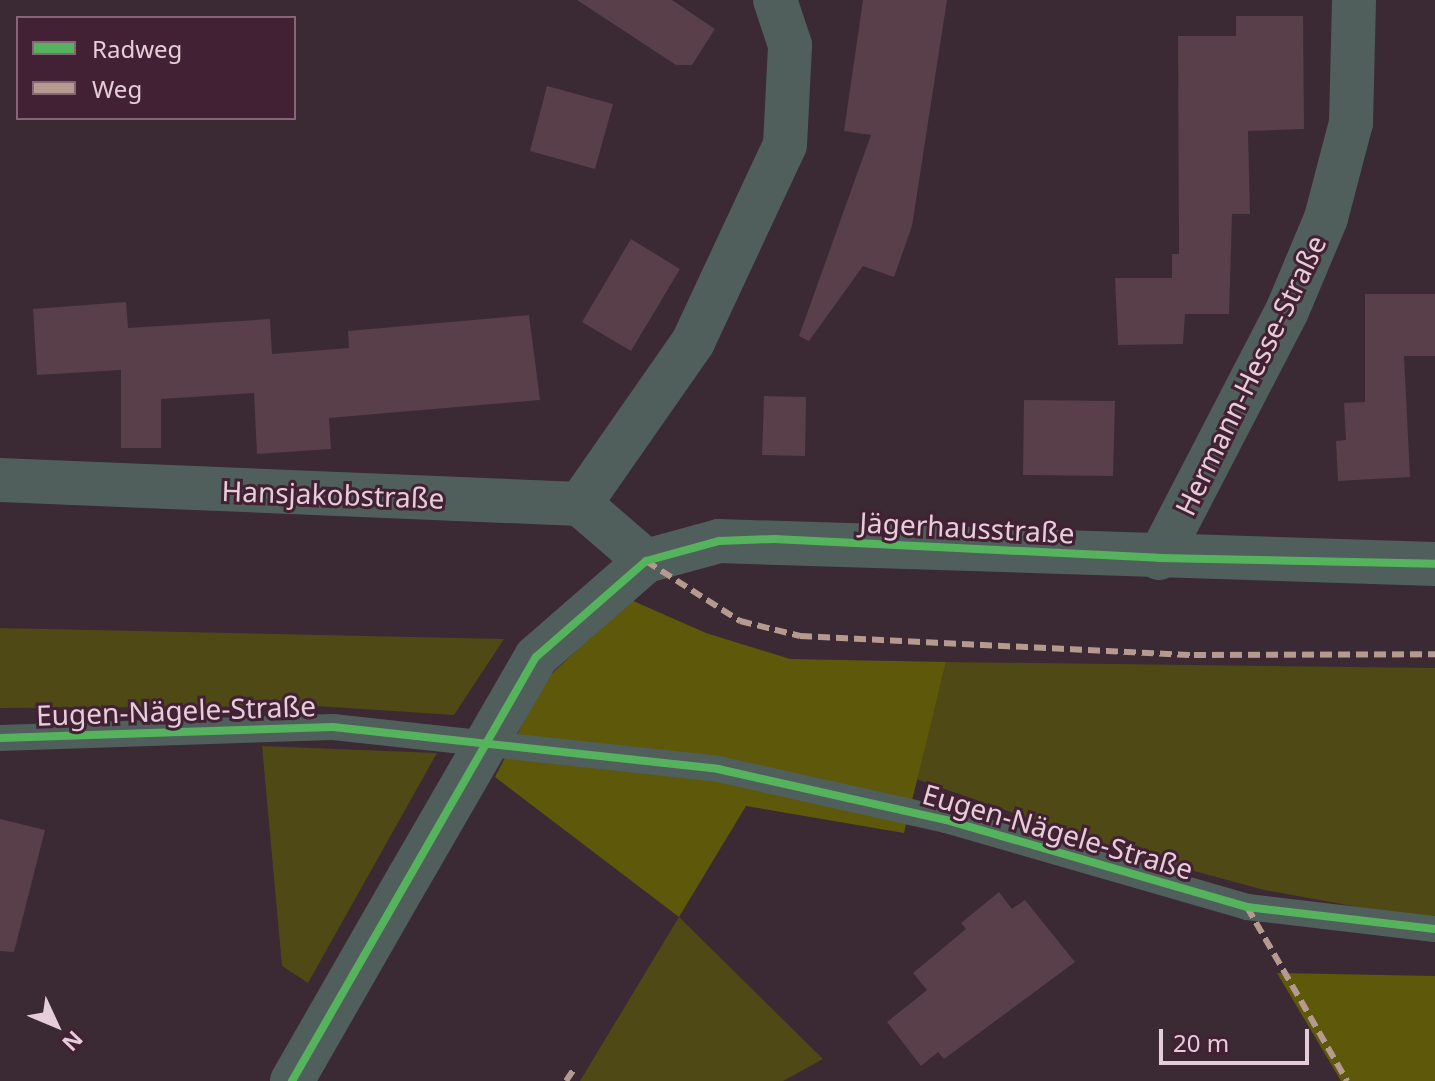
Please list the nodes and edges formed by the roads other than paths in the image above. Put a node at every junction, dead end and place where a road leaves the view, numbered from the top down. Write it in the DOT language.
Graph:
graph roads {
  1 [pos="775,0"];
  2 [pos="1354,0"];
  3 [pos="0,480"];
  4 [pos="580,504"];
  5 [pos="1159,558"];
  6 [pos="646,561"];
  7 [pos="1435,564"];
  8 [pos="0,738"];
  9 [pos="1435,929"];
  10 [pos="292,1081"];
  1 -- 4 [label="street"];
  2 -- 5 [label="street, Hermann-Hesse-Straße"];
  3 -- 4 [label="street, Hansjakobstraße"];
  4 -- 6 [label="street"];
  5 -- 6 [label="street, Jägerhausstraße"];
  5 -- 7 [label="street, Jägerhausstraße"];
  6 -- 10 [label="street, Jägerhausstraße, bridge"];
  8 -- 9 [label="lane, Eugen-Nägele-Straße"];
}
